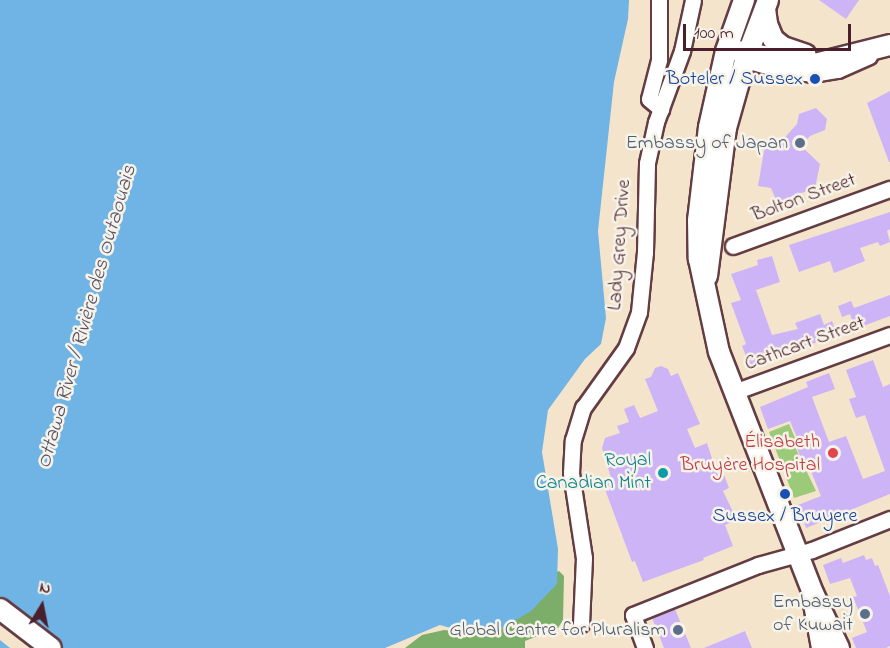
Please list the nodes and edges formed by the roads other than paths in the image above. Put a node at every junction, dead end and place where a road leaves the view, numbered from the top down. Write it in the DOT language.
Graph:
graph roads {
  1 [pos="660,0"];
  2 [pos="693,0"];
  3 [pos="744,0"];
  4 [pos="767,4"];
  5 [pos="889,46"];
  6 [pos="726,51"];
  7 [pos="854,55"];
  8 [pos="747,56"];
  9 [pos="661,109"];
  10 [pos="890,189"];
  11 [pos="733,246"];
  12 [pos="705,281"];
  13 [pos="890,335"];
  14 [pos="734,392"];
  15 [pos="890,519"];
  16 [pos="797,553"];
  17 [pos="813,593"];
  18 [pos="0,609"];
  19 [pos="0,623"];
  20 [pos="581,624"];
  21 [pos="32,648"];
  22 [pos="51,648"];
  23 [pos="645,648"];
  24 [pos="822,648"];
  25 [pos="839,648"];
  1 -- 9 [label="street"];
  2 -- 9 [label="street, Lady Grey Drive"];
  3 -- 6 [label="main road"];
  4 -- 7 [label="main road"];
  4 -- 8 [label="main road"];
  5 -- 7 [label="main road"];
  5 -- 8 [label="street"];
  6 -- 8 [label="main road"];
  6 -- 12 [label="main road"];
  7 -- 8 [label="main road"];
  8 -- 12 [label="main road"];
  9 -- 20 [label="street, Lady Grey Drive"];
  10 -- 11 [label="street, Bolton Street"];
  12 -- 14 [label="main road"];
  13 -- 14 [label="street, Cathcart Street"];
  14 -- 16 [label="main road"];
  15 -- 16 [label="street"];
  16 -- 17 [label="main road"];
  16 -- 23 [label="street"];
  17 -- 24 [label="main road"];
  17 -- 25 [label="main road"];
  18 -- 22 [label="main road"];
  19 -- 21 [label="main road"];
}
